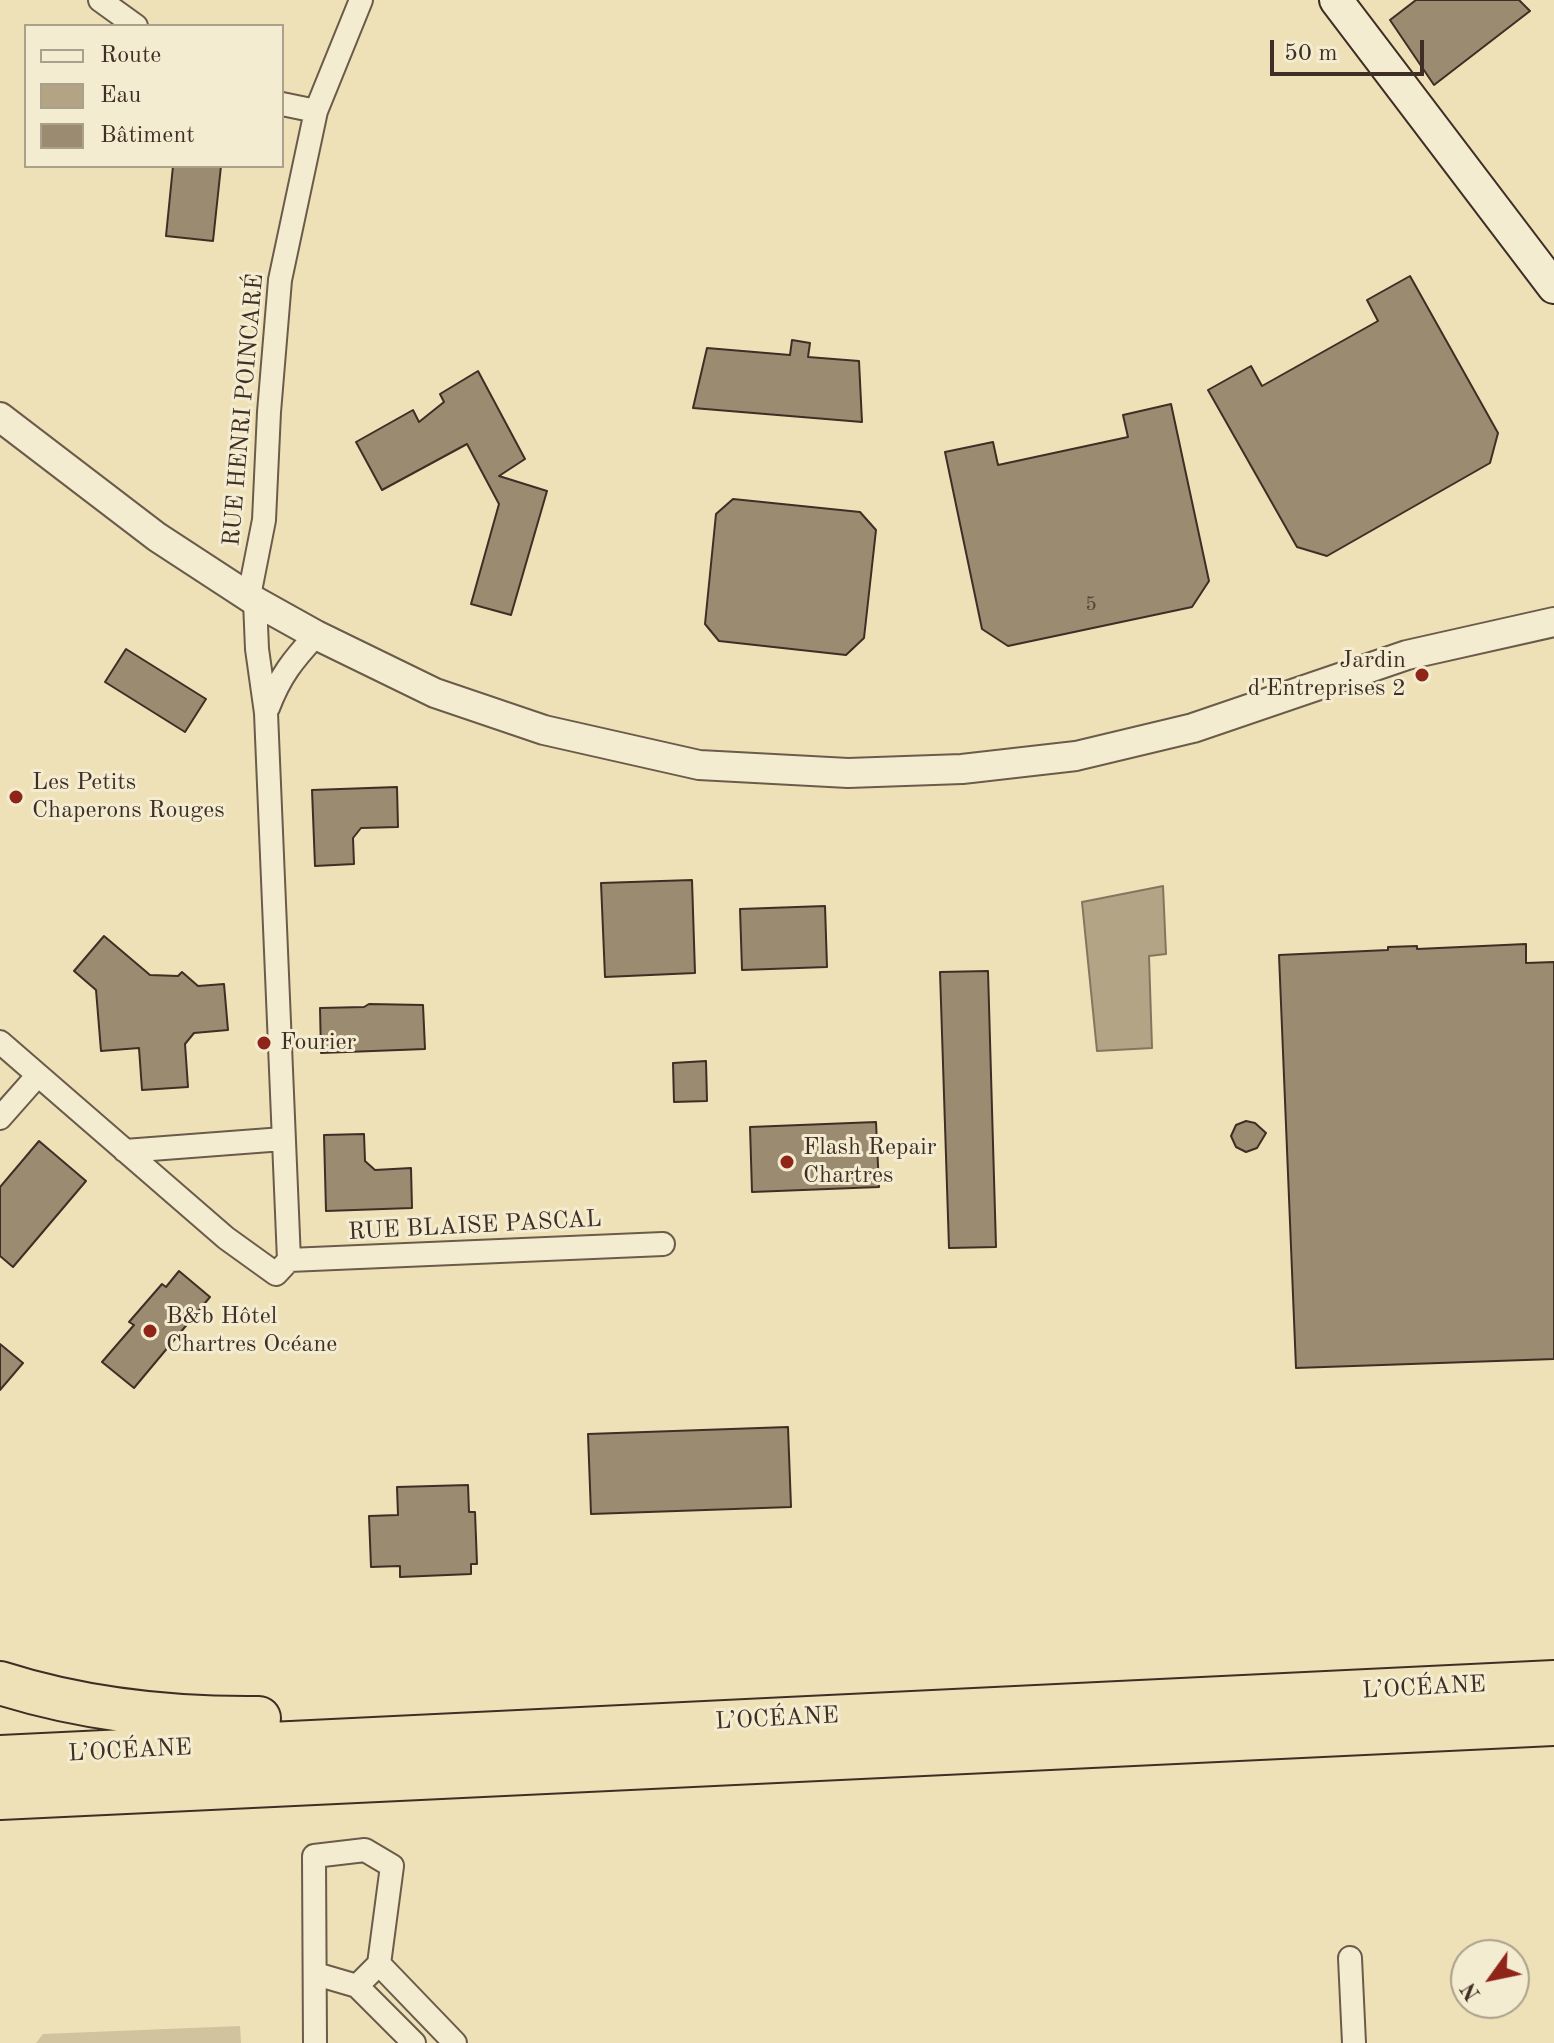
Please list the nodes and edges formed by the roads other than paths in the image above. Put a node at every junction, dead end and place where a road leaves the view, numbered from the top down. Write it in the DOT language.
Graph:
graph roads {
  1 [pos="100,0"];
  2 [pos="361,0"];
  3 [pos="1336,0"];
  4 [pos="133,24"];
  5 [pos="284,104"];
  6 [pos="316,111"];
  7 [pos="1554,287"];
  8 [pos="0,417"];
  9 [pos="252,599"];
  10 [pos="1554,622"];
  11 [pos="316,635"];
  12 [pos="266,713"];
  13 [pos="2,1047"];
  14 [pos="38,1075"];
  15 [pos="0,1118"];
  16 [pos="283,1139"];
  17 [pos="125,1151"];
  18 [pos="663,1244"];
  19 [pos="282,1267"];
  20 [pos="1554,1682"];
  21 [pos="0,1683"];
  22 [pos="1554,1724"];
  23 [pos="360,1739"];
  24 [pos="0,1757"];
  25 [pos="0,1798"];
  26 [pos="1350,1958"];
  27 [pos="379,1964"];
  28 [pos="316,1974"];
  29 [pos="399,1985"];
  30 [pos="357,1986"];
  31 [pos="378,2007"];
  32 [pos="315,2043"];
  33 [pos="414,2043"];
  34 [pos="455,2043"];
  35 [pos="1354,2043"];
  1 -- 4 [label="street"];
  2 -- 6 [label="street, RUE HENRI POINCARÉ"];
  3 -- 7 [label="main road"];
  5 -- 6 [label="street"];
  6 -- 9 [label="street, RUE HENRI POINCARÉ"];
  8 -- 9 [label="street"];
  9 -- 11 [label="street"];
  9 -- 12 [label="street, RUE HENRI POINCARÉ"];
  10 -- 11 [label="street"];
  11 -- 12 [label="street"];
  12 -- 16 [label="street, RUE HENRI POINCARÉ"];
  13 -- 14 [label="street"];
  14 -- 15 [label="street"];
  14 -- 17 [label="street"];
  16 -- 17 [label="street"];
  16 -- 19 [label="street, RUE HENRI POINCARÉ"];
  17 -- 19 [label="street"];
  18 -- 19 [label="street, RUE BLAISE PASCAL"];
  20 -- 23 [label="highway, L’OCÉANE"];
  21 -- 23 [label="highway"];
  22 -- 25 [label="highway, L’OCÉANE"];
  23 -- 24 [label="highway, L’OCÉANE"];
  26 -- 35 [label="street"];
  27 -- 28 [label="street"];
  27 -- 29 [label="street"];
  27 -- 30 [label="street"];
  28 -- 30 [label="street"];
  28 -- 32 [label="street"];
  29 -- 31 [label="street"];
  29 -- 34 [label="street"];
  30 -- 31 [label="street"];
  31 -- 33 [label="street"];
}
